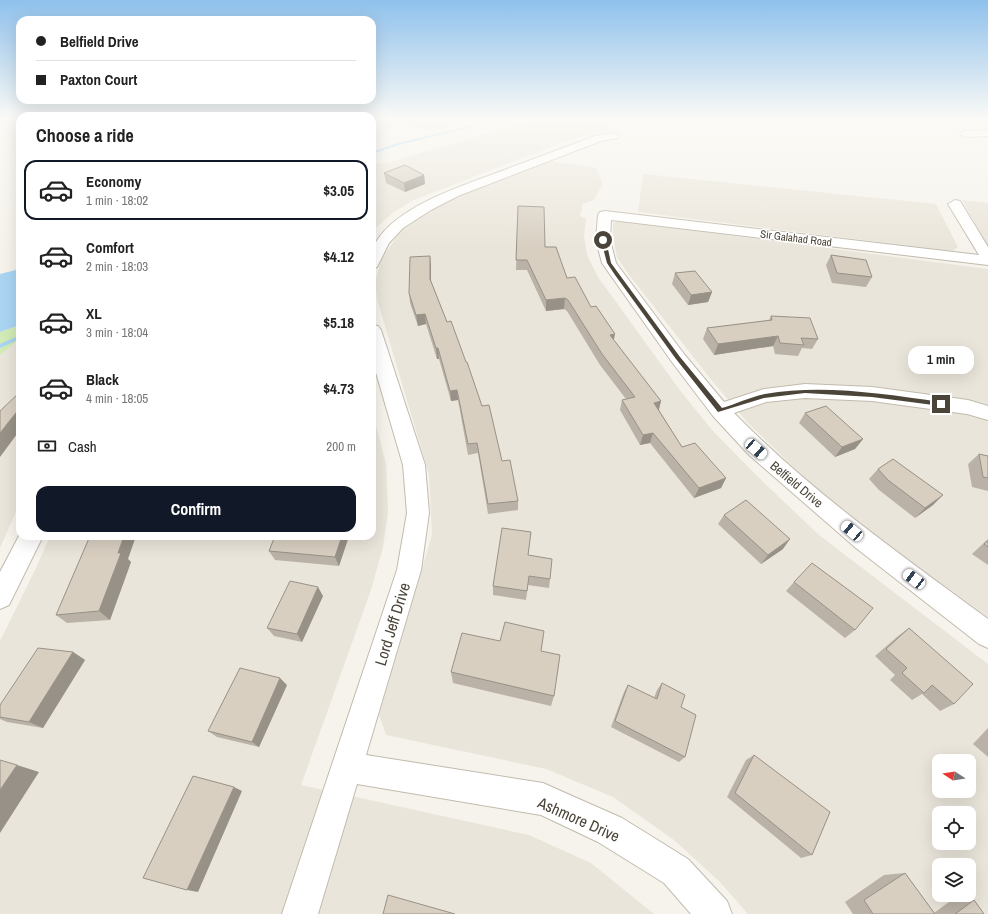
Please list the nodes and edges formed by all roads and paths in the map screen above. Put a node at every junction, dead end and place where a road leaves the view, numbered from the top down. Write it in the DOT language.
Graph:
graph roads {
  1 [pos="534,163"];
  2 [pos="955,204"];
  3 [pos="605,215"];
  4 [pos="376,255"];
  5 [pos="988,260"];
  6 [pos="376,343"];
  7 [pos="720,411"];
  8 [pos="988,413"];
  9 [pos="29,540"];
  10 [pos="0,597"];
  11 [pos="988,635"];
  12 [pos="348,767"];
  13 [pos="300,914"];
  14 [pos="714,914"];
  1 -- 4 [label="street"];
  2 -- 5 [label="street"];
  3 -- 5 [label="street, Sir Galahad Road"];
  3 -- 7 [label="street, Belfield Drive"];
  6 -- 12 [label="street, Lord Jeff Drive"];
  7 -- 8 [label="street"];
  7 -- 11 [label="street, Belfield Drive"];
  9 -- 10 [label="street"];
  12 -- 13 [label="street, Lord Jeff Drive"];
  12 -- 14 [label="street, Ashmore Drive"];
}
